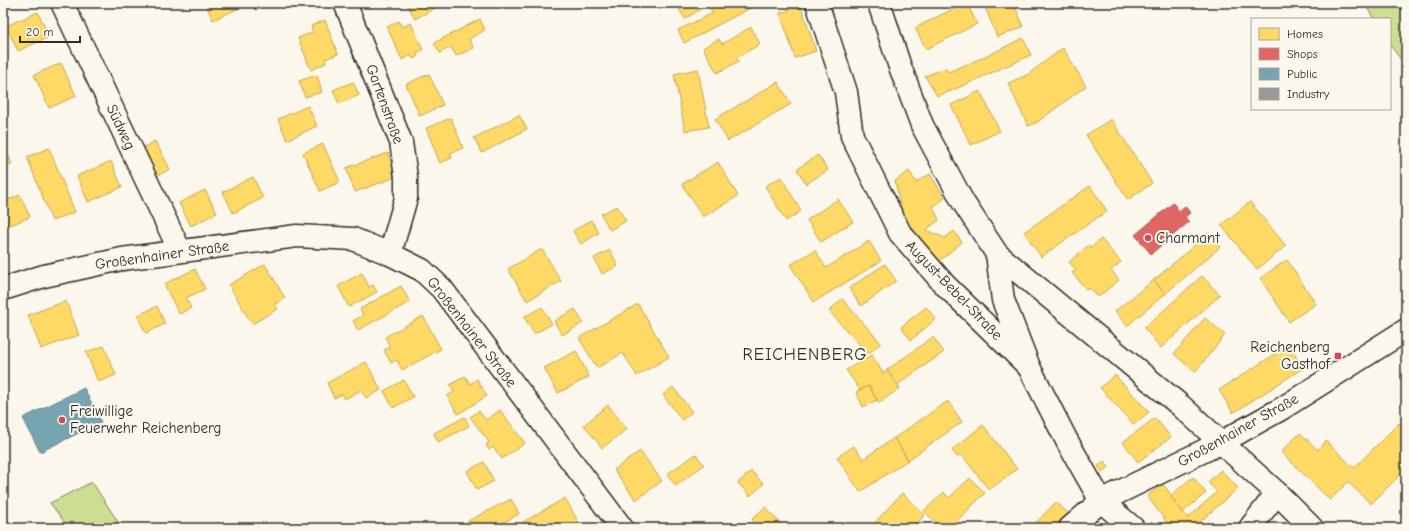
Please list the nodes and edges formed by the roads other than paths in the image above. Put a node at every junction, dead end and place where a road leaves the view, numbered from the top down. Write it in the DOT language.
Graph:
graph roads {
  1 [pos="62,3"];
  2 [pos="345,3"];
  3 [pos="818,3"];
  4 [pos="879,3"];
  5 [pos="180,252"];
  6 [pos="390,254"];
  7 [pos="997,254"];
  8 [pos="3,289"];
  9 [pos="1406,330"];
  10 [pos="1029,367"];
  11 [pos="1222,442"];
  12 [pos="1277,493"];
  13 [pos="1101,501"];
  14 [pos="622,528"];
  15 [pos="1070,528"];
  16 [pos="1132,528"];
  17 [pos="1250,528"];
  18 [pos="1312,528"];
  1 -- 5 [label="street, Südweg"];
  2 -- 6 [label="street, Gartenstraße"];
  3 -- 10 [label="street, August-Bebel-Straße"];
  4 -- 7 [label="street, August-Bebel-Straße"];
  5 -- 6 [label="street, Großenhainer Straße"];
  5 -- 8 [label="street, Großenhainer Straße"];
  6 -- 14 [label="street, Großenhainer Straße"];
  7 -- 10 [label="street, August-Bebel-Straße"];
  7 -- 11 [label="street, August-Bebel-Straße"];
  9 -- 11 [label="street, Großenhainer Straße"];
  10 -- 13 [label="street, August-Bebel-Straße"];
  11 -- 12 [label="street, August-Bebel-Straße"];
  11 -- 13 [label="street, Großenhainer Straße"];
  12 -- 17 [label="street"];
  12 -- 18 [label="street, August-Bebel-Straße"];
  13 -- 15 [label="street, Großenhainer Straße"];
  13 -- 16 [label="street, August-Bebel-Straße"];
}
